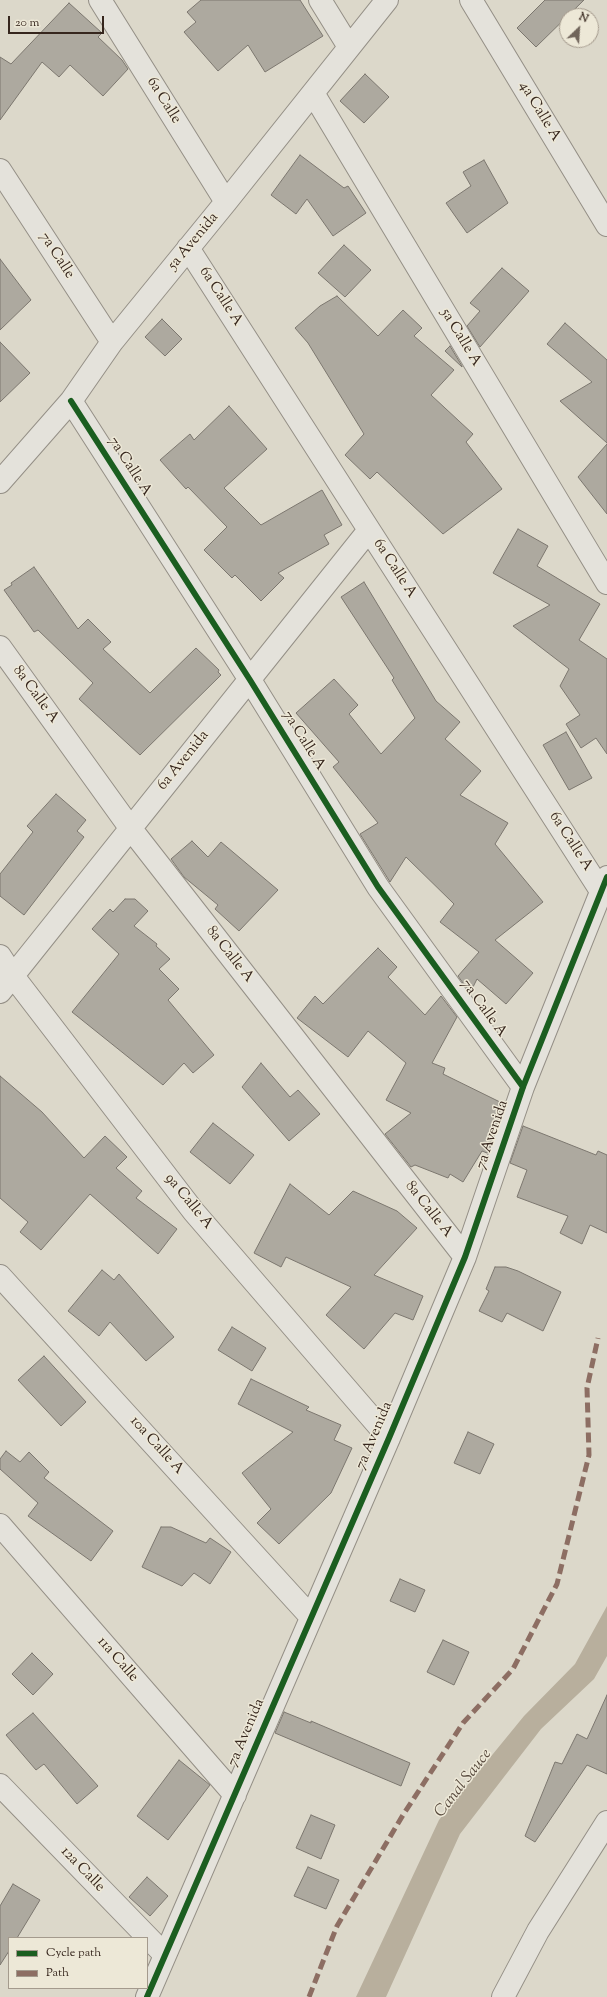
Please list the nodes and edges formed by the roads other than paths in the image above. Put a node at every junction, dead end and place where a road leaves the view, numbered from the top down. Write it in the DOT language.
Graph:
graph roads {
  1 [pos="100,0"];
  2 [pos="320,0"];
  3 [pos="387,0"];
  4 [pos="471,0"];
  5 [pos="349,47"];
  6 [pos="313,92"];
  7 [pos="0,170"];
  8 [pos="226,202"];
  9 [pos="607,225"];
  10 [pos="188,248"];
  11 [pos="112,342"];
  12 [pos="71,401"];
  13 [pos="0,482"];
  14 [pos="369,530"];
  15 [pos="607,583"];
  16 [pos="0,647"];
  17 [pos="250,680"];
  18 [pos="131,829"];
  19 [pos="604,884"];
  20 [pos="0,956"];
  21 [pos="7,984"];
  22 [pos="523,1087"];
  23 [pos="465,1257"];
  24 [pos="0,1276"];
  25 [pos="389,1438"];
  26 [pos="0,1525"];
  27 [pos="311,1617"];
  28 [pos="0,1785"];
  29 [pos="235,1794"];
  30 [pos="607,1822"];
  31 [pos="148,1937"];
  32 [pos="148,1937"];
  33 [pos="165,1955"];
  34 [pos="147,1997"];
  35 [pos="503,1997"];
  1 -- 8 [label="street, 6a Calle"];
  2 -- 5 [label="street"];
  3 -- 5 [label="street, 5a Avenida"];
  4 -- 9 [label="street, 4a Calle A"];
  5 -- 6 [label="street, 5a Avenida"];
  6 -- 8 [label="street, 5a Avenida"];
  6 -- 15 [label="street, 5a Calle A"];
  7 -- 11 [label="street, 7a Calle"];
  8 -- 10 [label="street, 5a Avenida"];
  10 -- 11 [label="street, 5a Avenida"];
  10 -- 14 [label="street, 6a Calle A"];
  11 -- 12 [label="street, 5a Avenida"];
  12 -- 13 [label="street, 5a Avenida"];
  12 -- 17 [label="street, 7a Calle A"];
  14 -- 17 [label="street, 6a Avenida"];
  14 -- 19 [label="street, 6a Calle A"];
  16 -- 18 [label="street, 8a Calle A"];
  17 -- 18 [label="street, 6a Avenida"];
  17 -- 22 [label="street, 7a Calle A"];
  18 -- 21 [label="street, 6a Avenida"];
  18 -- 23 [label="street, 8a Calle A"];
  19 -- 22 [label="street, 7a Avenida"];
  20 -- 21 [label="street, 9a Calle A"];
  21 -- 25 [label="street, 9a Calle A"];
  22 -- 23 [label="street, 7a Avenida"];
  23 -- 25 [label="street, 7a Avenida"];
  24 -- 27 [label="street, 10a Calle A"];
  25 -- 27 [label="street, 7a Avenida"];
  26 -- 29 [label="street, 11a Calle"];
  27 -- 29 [label="street, 7a Avenida"];
  28 -- 31 [label="street, 12a Calle"];
  29 -- 33 [label="street, 7a Avenida"];
  30 -- 35 [label="street"];
  32 -- 33 [label="street, 12a Calle"];
  33 -- 34 [label="street, 7a Avenida"];
}
